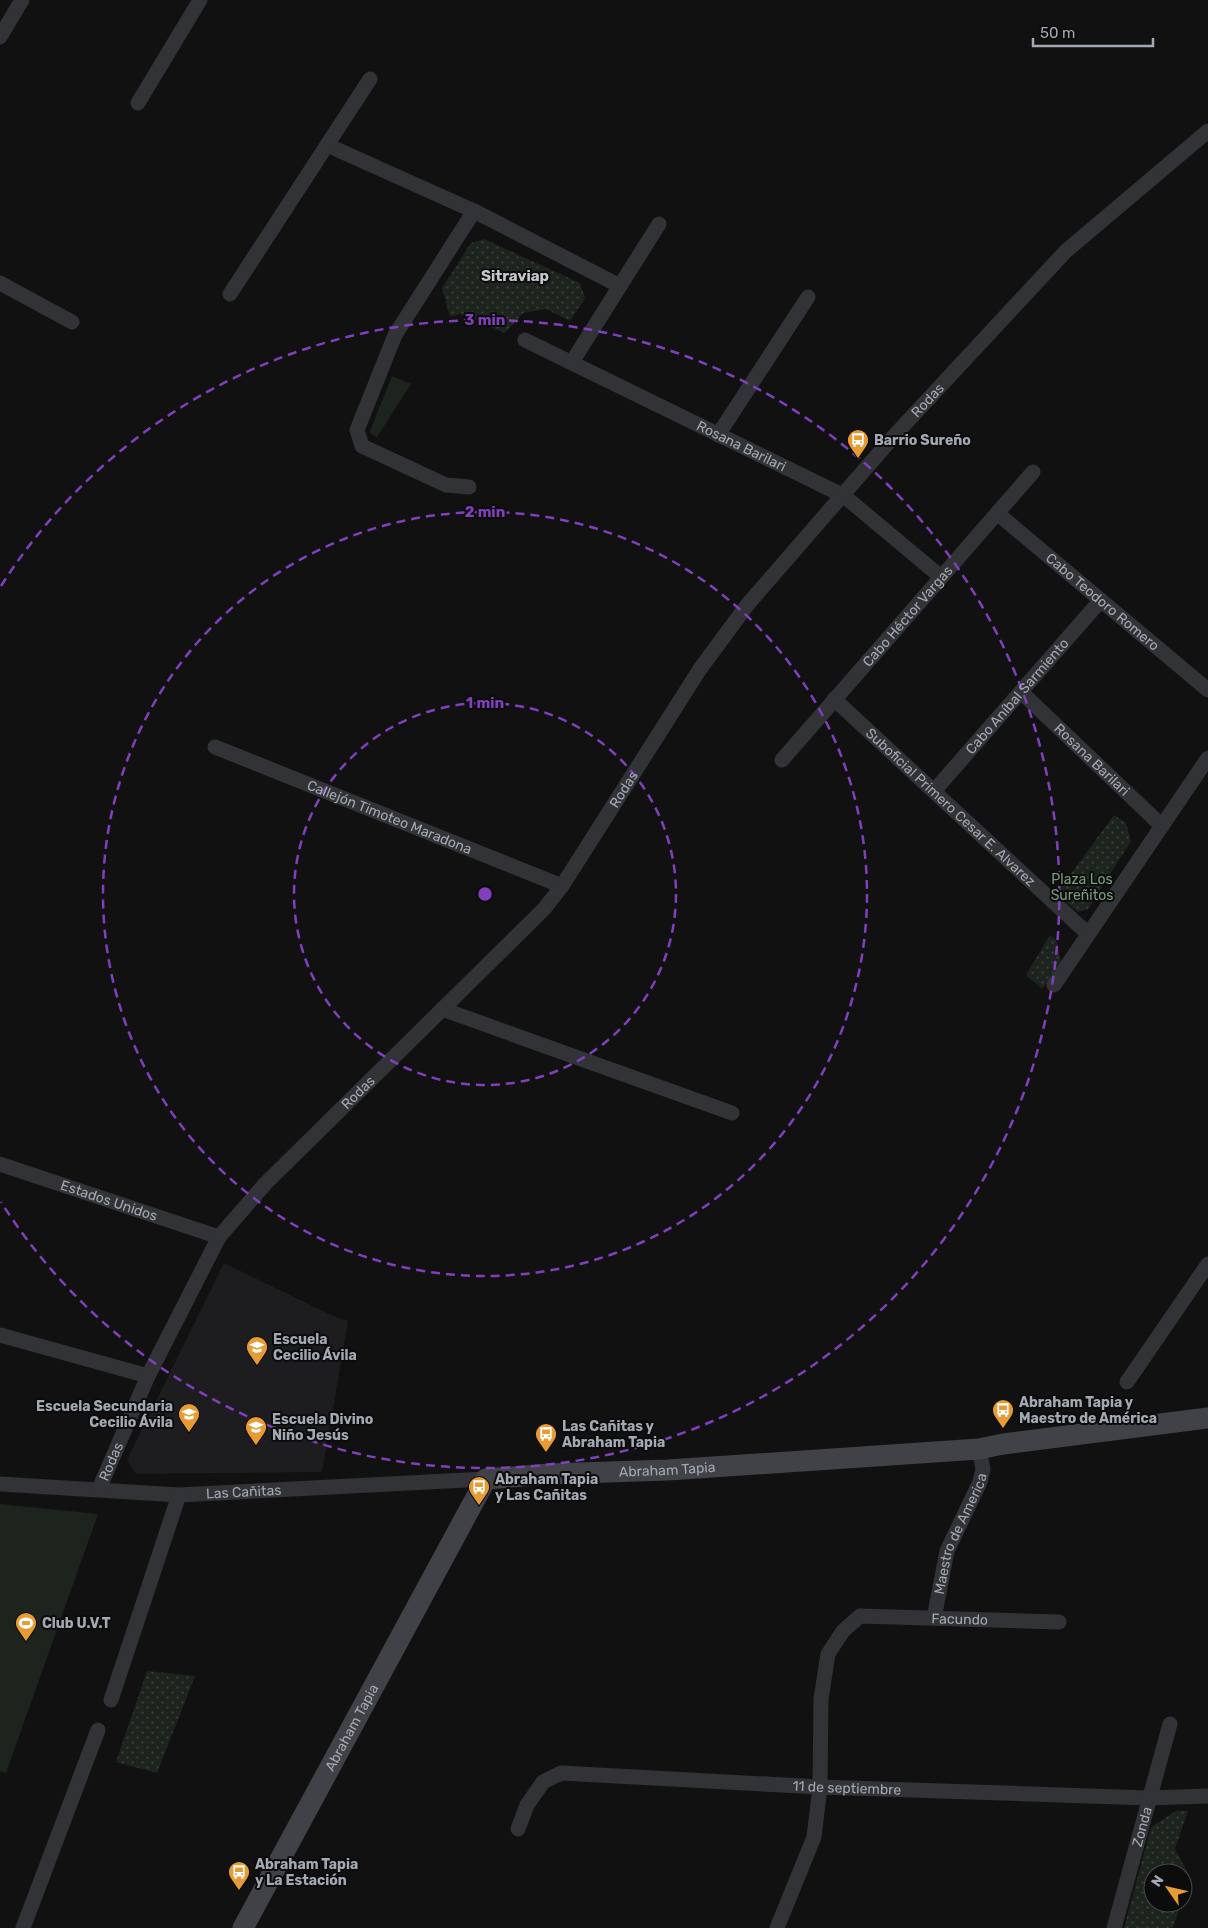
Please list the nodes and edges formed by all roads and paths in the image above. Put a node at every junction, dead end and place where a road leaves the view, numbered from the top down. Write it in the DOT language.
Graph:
graph roads {
  1 [pos="22,0"];
  2 [pos="200,0"];
  3 [pos="0,36"];
  4 [pos="370,79"];
  5 [pos="138,103"];
  6 [pos="1208,130"];
  7 [pos="327,145"];
  8 [pos="474,211"];
  9 [pos="659,224"];
  10 [pos="0,283"];
  11 [pos="620,286"];
  12 [pos="230,294"];
  13 [pos="808,297"];
  14 [pos="72,322"];
  15 [pos="525,340"];
  16 [pos="572,362"];
  17 [pos="718,434"];
  18 [pos="1033,472"];
  19 [pos="469,487"];
  20 [pos="844,496"];
  21 [pos="997,513"];
  22 [pos="941,577"];
  23 [pos="1101,600"];
  24 [pos="1208,690"];
  25 [pos="1021,692"];
  26 [pos="834,700"];
  27 [pos="215,746"];
  28 [pos="1208,758"];
  29 [pos="782,760"];
  30 [pos="934,791"];
  31 [pos="1162,826"];
  32 [pos="562,886"];
  33 [pos="1088,934"];
  34 [pos="1054,985"];
  35 [pos="442,1009"];
  36 [pos="732,1113"];
  37 [pos="0,1164"];
  38 [pos="219,1237"];
  39 [pos="1208,1264"];
  40 [pos="0,1335"];
  41 [pos="148,1376"];
  42 [pos="1127,1382"];
  43 [pos="1208,1418"];
  44 [pos="979,1449"];
  45 [pos="486,1479"];
  46 [pos="0,1484"];
  47 [pos="99,1489"];
  48 [pos="179,1495"];
  49 [pos="934,1618"];
  50 [pos="1059,1622"];
  51 [pos="111,1700"];
  52 [pos="1170,1724"];
  53 [pos="98,1730"];
  54 [pos="820,1787"];
  55 [pos="1208,1796"];
  56 [pos="1148,1798"];
  57 [pos="518,1830"];
  58 [pos="23,1928"];
  59 [pos="242,1928"];
  60 [pos="777,1928"];
  61 [pos="1114,1928"];
  1 -- 3 [label="street"];
  2 -- 5 [label="street"];
  4 -- 7 [label="street"];
  6 -- 20 [label="street, Rodas"];
  7 -- 8 [label="street"];
  7 -- 12 [label="street"];
  8 -- 11 [label="street"];
  8 -- 19 [label="street"];
  9 -- 11 [label="street"];
  10 -- 14 [label="street"];
  11 -- 16 [label="street"];
  13 -- 17 [label="street"];
  15 -- 16 [label="street, Rosana Barilari"];
  16 -- 17 [label="street, Rosana Barilari"];
  17 -- 20 [label="street, Rosana Barilari"];
  18 -- 21 [label="street, Cabo Héctor Vargas"];
  20 -- 22 [label="street, Rosana Barilari"];
  20 -- 32 [label="street, Rodas"];
  21 -- 22 [label="street, Cabo Héctor Vargas"];
  21 -- 23 [label="street, Cabo Teodoro Romero"];
  22 -- 26 [label="street, Cabo Héctor Vargas"];
  23 -- 24 [label="street, Cabo Teodoro Romero"];
  23 -- 25 [label="street, Cabo Aníbal Sarmiento"];
  25 -- 30 [label="street, Cabo Aníbal Sarmiento"];
  25 -- 31 [label="street, Rosana Barilari"];
  26 -- 29 [label="street, Cabo Héctor Vargas"];
  26 -- 30 [label="street, Suboficial Primero Cesar E. Alvarez"];
  27 -- 32 [label="street, Callejón Timoteo Maradona"];
  28 -- 31 [label="street"];
  30 -- 33 [label="street, Suboficial Primero Cesar E. Alvarez"];
  31 -- 33 [label="street"];
  32 -- 35 [label="street, Rodas"];
  33 -- 34 [label="street"];
  35 -- 36 [label="street"];
  35 -- 38 [label="street, Rodas"];
  37 -- 38 [label="street, Estados Unidos"];
  38 -- 41 [label="street, Rodas"];
  39 -- 42 [label="street"];
  40 -- 41 [label="street"];
  41 -- 47 [label="street, Rodas"];
  43 -- 44 [label="street, Abraham Tapia"];
  44 -- 45 [label="street, Abraham Tapia"];
  44 -- 49 [label="street, Maestro de America"];
  45 -- 48 [label="street, Las Cañitas"];
  45 -- 59 [label="street, Abraham Tapia"];
  46 -- 47 [label="street, Las Cañitas"];
  47 -- 48 [label="street, Las Cañitas"];
  48 -- 51 [label="street"];
  49 -- 50 [label="street, Facundo"];
  49 -- 54 [label="street, Facundo"];
  52 -- 56 [label="street, Zonda"];
  53 -- 58 [label="street"];
  54 -- 56 [label="street, 11 de septiembre"];
  54 -- 57 [label="street, 11 de septiembre"];
  54 -- 60 [label="street"];
  55 -- 56 [label="street, 11 de septiembre"];
  56 -- 61 [label="street, Zonda"];
}
